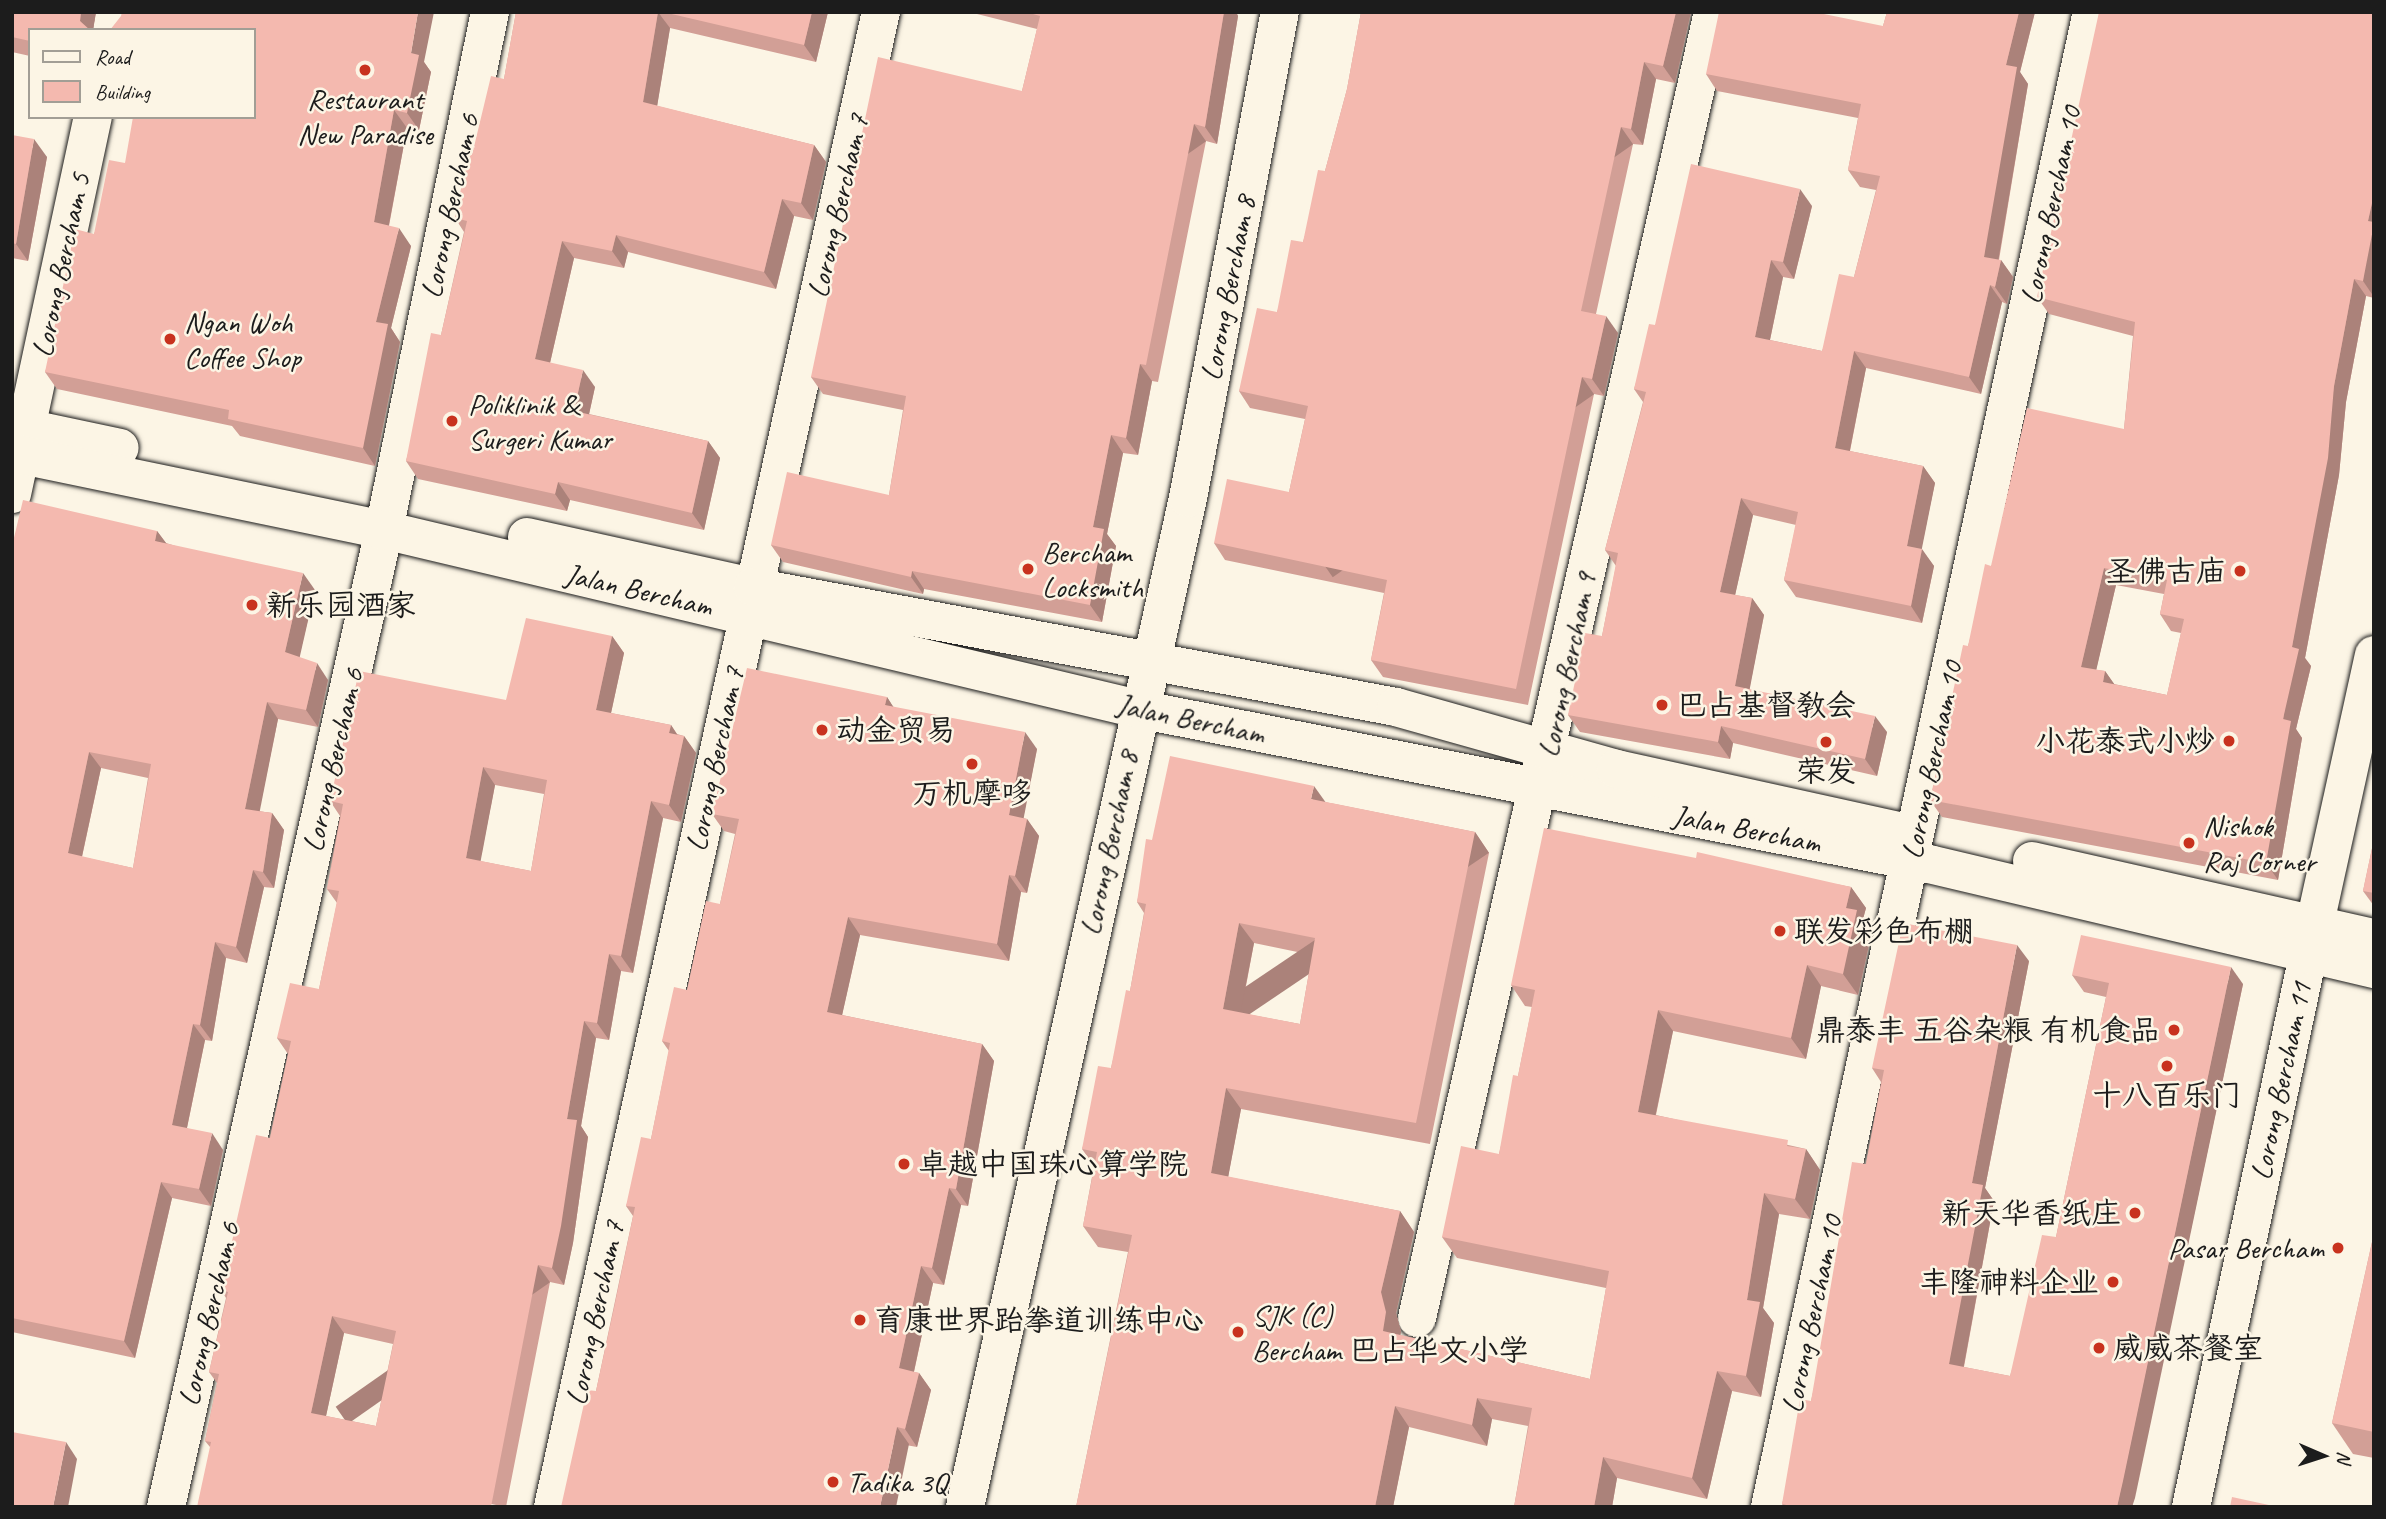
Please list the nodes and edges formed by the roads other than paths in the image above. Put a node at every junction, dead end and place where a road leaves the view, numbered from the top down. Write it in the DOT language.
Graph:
graph roads {
  1 [pos="490,12"];
  2 [pos="881,12"];
  3 [pos="1280,12"];
  4 [pos="1713,12"];
  5 [pos="2092,12"];
  6 [pos="93,119"];
  7 [pos="18,440"];
  8 [pos="12,494"];
  9 [pos="386,518"];
  10 [pos="749,601"];
  11 [pos="2374,655"];
  12 [pos="1150,658"];
  13 [pos="1138,709"];
  14 [pos="1547,750"];
  15 [pos="1539,790"];
  16 [pos="1914,848"];
  17 [pos="2374,938"];
  18 [pos="2312,940"];
  19 [pos="2374,969"];
  20 [pos="1417,1318"];
  21 [pos="166,1507"];
  22 [pos="553,1507"];
  23 [pos="965,1507"];
  24 [pos="1770,1507"];
  25 [pos="2191,1507"];
  1 -- 9 [label="street, Lorong Bercham 6"];
  2 -- 10 [label="street, Lorong Bercham 7"];
  3 -- 12 [label="street, Lorong Bercham 8"];
  4 -- 14 [label="street, Lorong Bercham 9"];
  5 -- 16 [label="street, Lorong Bercham 10"];
  6 -- 7 [label="street, Lorong Bercham 5"];
  7 -- 8 [label="street, Lorong Bercham 5"];
  7 -- 9 [label="street, Jalan Bercham"];
  9 -- 10 [label="street, Jalan Bercham"];
  9 -- 21 [label="street, Lorong Bercham 6"];
  10 -- 12 [label="street, Jalan Bercham"];
  10 -- 13 [label="street, Jalan Bercham"];
  10 -- 22 [label="street, Lorong Bercham 7"];
  11 -- 18 [label="street, Lorong Bercham 11"];
  12 -- 13 [label="street, Lorong Bercham 8"];
  12 -- 14 [label="street, Jalan Bercham"];
  13 -- 15 [label="street, Jalan Bercham"];
  13 -- 23 [label="street, Lorong Bercham 8"];
  14 -- 15 [label="street, Lorong Bercham 9"];
  14 -- 16 [label="street, Jalan Bercham"];
  15 -- 16 [label="street, Jalan Bercham"];
  15 -- 20 [label="street, Lorong Bercham 9"];
  16 -- 18 [label="street, Jalan Bercham"];
  16 -- 24 [label="street, Lorong Bercham 10"];
  17 -- 18 [label="street, Jalan Bercham"];
  18 -- 19 [label="street, Jalan Bercham"];
  18 -- 25 [label="street, Lorong Bercham 11"];
}
